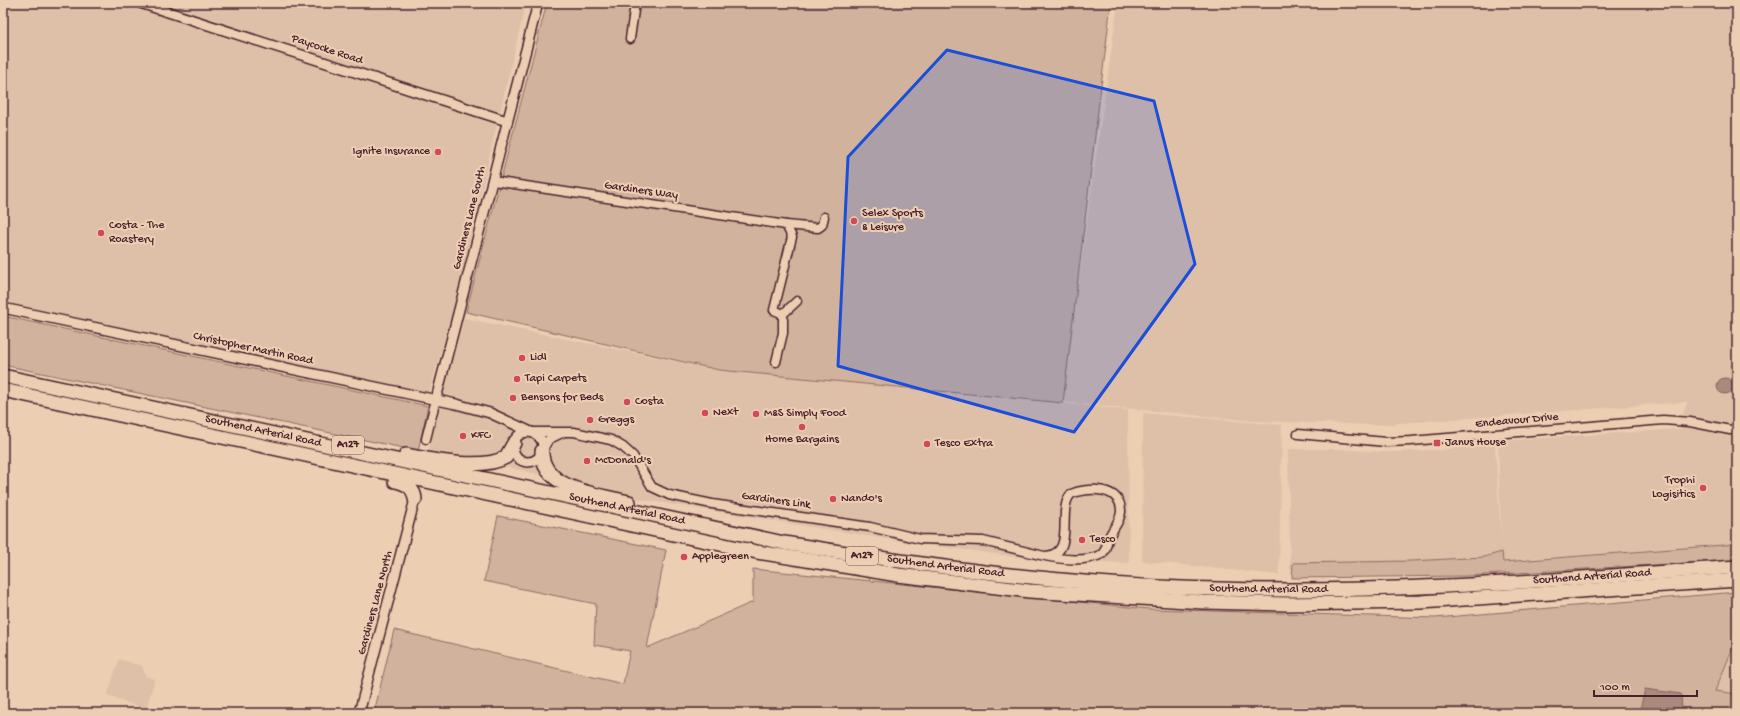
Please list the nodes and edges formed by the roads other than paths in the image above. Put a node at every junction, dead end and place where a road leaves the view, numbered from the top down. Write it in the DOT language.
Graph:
graph roads {
  1 [pos="140,3"];
  2 [pos="538,3"];
  3 [pos="635,3"];
  4 [pos="630,39"];
  5 [pos="507,120"];
  6 [pos="493,181"];
  7 [pos="824,217"];
  8 [pos="786,225"];
  9 [pos="797,300"];
  10 [pos="3,308"];
  11 [pos="783,314"];
  12 [pos="776,362"];
  13 [pos="3,376"];
  14 [pos="3,390"];
  15 [pos="436,399"];
  16 [pos="498,417"];
  17 [pos="219,423"];
  18 [pos="1737,429"];
  19 [pos="531,432"];
  20 [pos="574,432"];
  21 [pos="1298,434"];
  22 [pos="216,436"];
  23 [pos="426,439"];
  24 [pos="514,443"];
  25 [pos="542,451"];
  26 [pos="415,499"];
  27 [pos="564,511"];
  28 [pos="784,543"];
  29 [pos="1046,556"];
  30 [pos="1737,567"];
  31 [pos="1737,580"];
  32 [pos="358,713"];
  1 -- 5 [label="street, Paycocke Road"];
  2 -- 5 [label="street, Gardiners Lane South"];
  3 -- 4 [label="street"];
  5 -- 6 [label="street, Gardiners Lane South"];
  6 -- 8 [label="street, Gardiners Way"];
  6 -- 15 [label="street, Gardiners Lane South"];
  7 -- 8 [label="street, Gardiners Way"];
  8 -- 11 [label="street"];
  9 -- 11 [label="street"];
  10 -- 15 [label="street, Christopher Martin Road"];
  11 -- 12 [label="street"];
  13 -- 17 [label="highway, Southend Arterial Road / A127"];
  14 -- 22 [label="highway, Southend Arterial Road / A127"];
  15 -- 16 [label="street, Christopher Martin Road"];
  15 -- 23 [label="street, Gardiners Lane South"];
  16 -- 19 [label="street, Christopher Martin Road"];
  16 -- 24 [label="street, Christopher Martin Road"];
  17 -- 24 [label="highway, A127"];
  17 -- 28 [label="highway, Southend Arterial Road / A127"];
  18 -- 21 [label="street, Endeavour Drive"];
  19 -- 20 [label="street, Gardiners Link"];
  19 -- 24 [label="street"];
  19 -- 25 [label="street"];
  20 -- 25 [label="street, Gardiners Link"];
  20 -- 29 [label="street, Gardiners Link"];
  22 -- 26 [label="highway, A127"];
  22 -- 27 [label="highway, Southend Arterial Road / A127"];
  24 -- 25 [label="street"];
  25 -- 28 [label="highway, A127"];
  26 -- 27 [label="highway, A127"];
  26 -- 32 [label="street, Gardiners Lane North"];
  27 -- 31 [label="highway, Southend Arterial Road / A127"];
  28 -- 30 [label="highway, Southend Arterial Road / A127"];
  29 -- 29 [label="street, Gardiners Link"];
}
